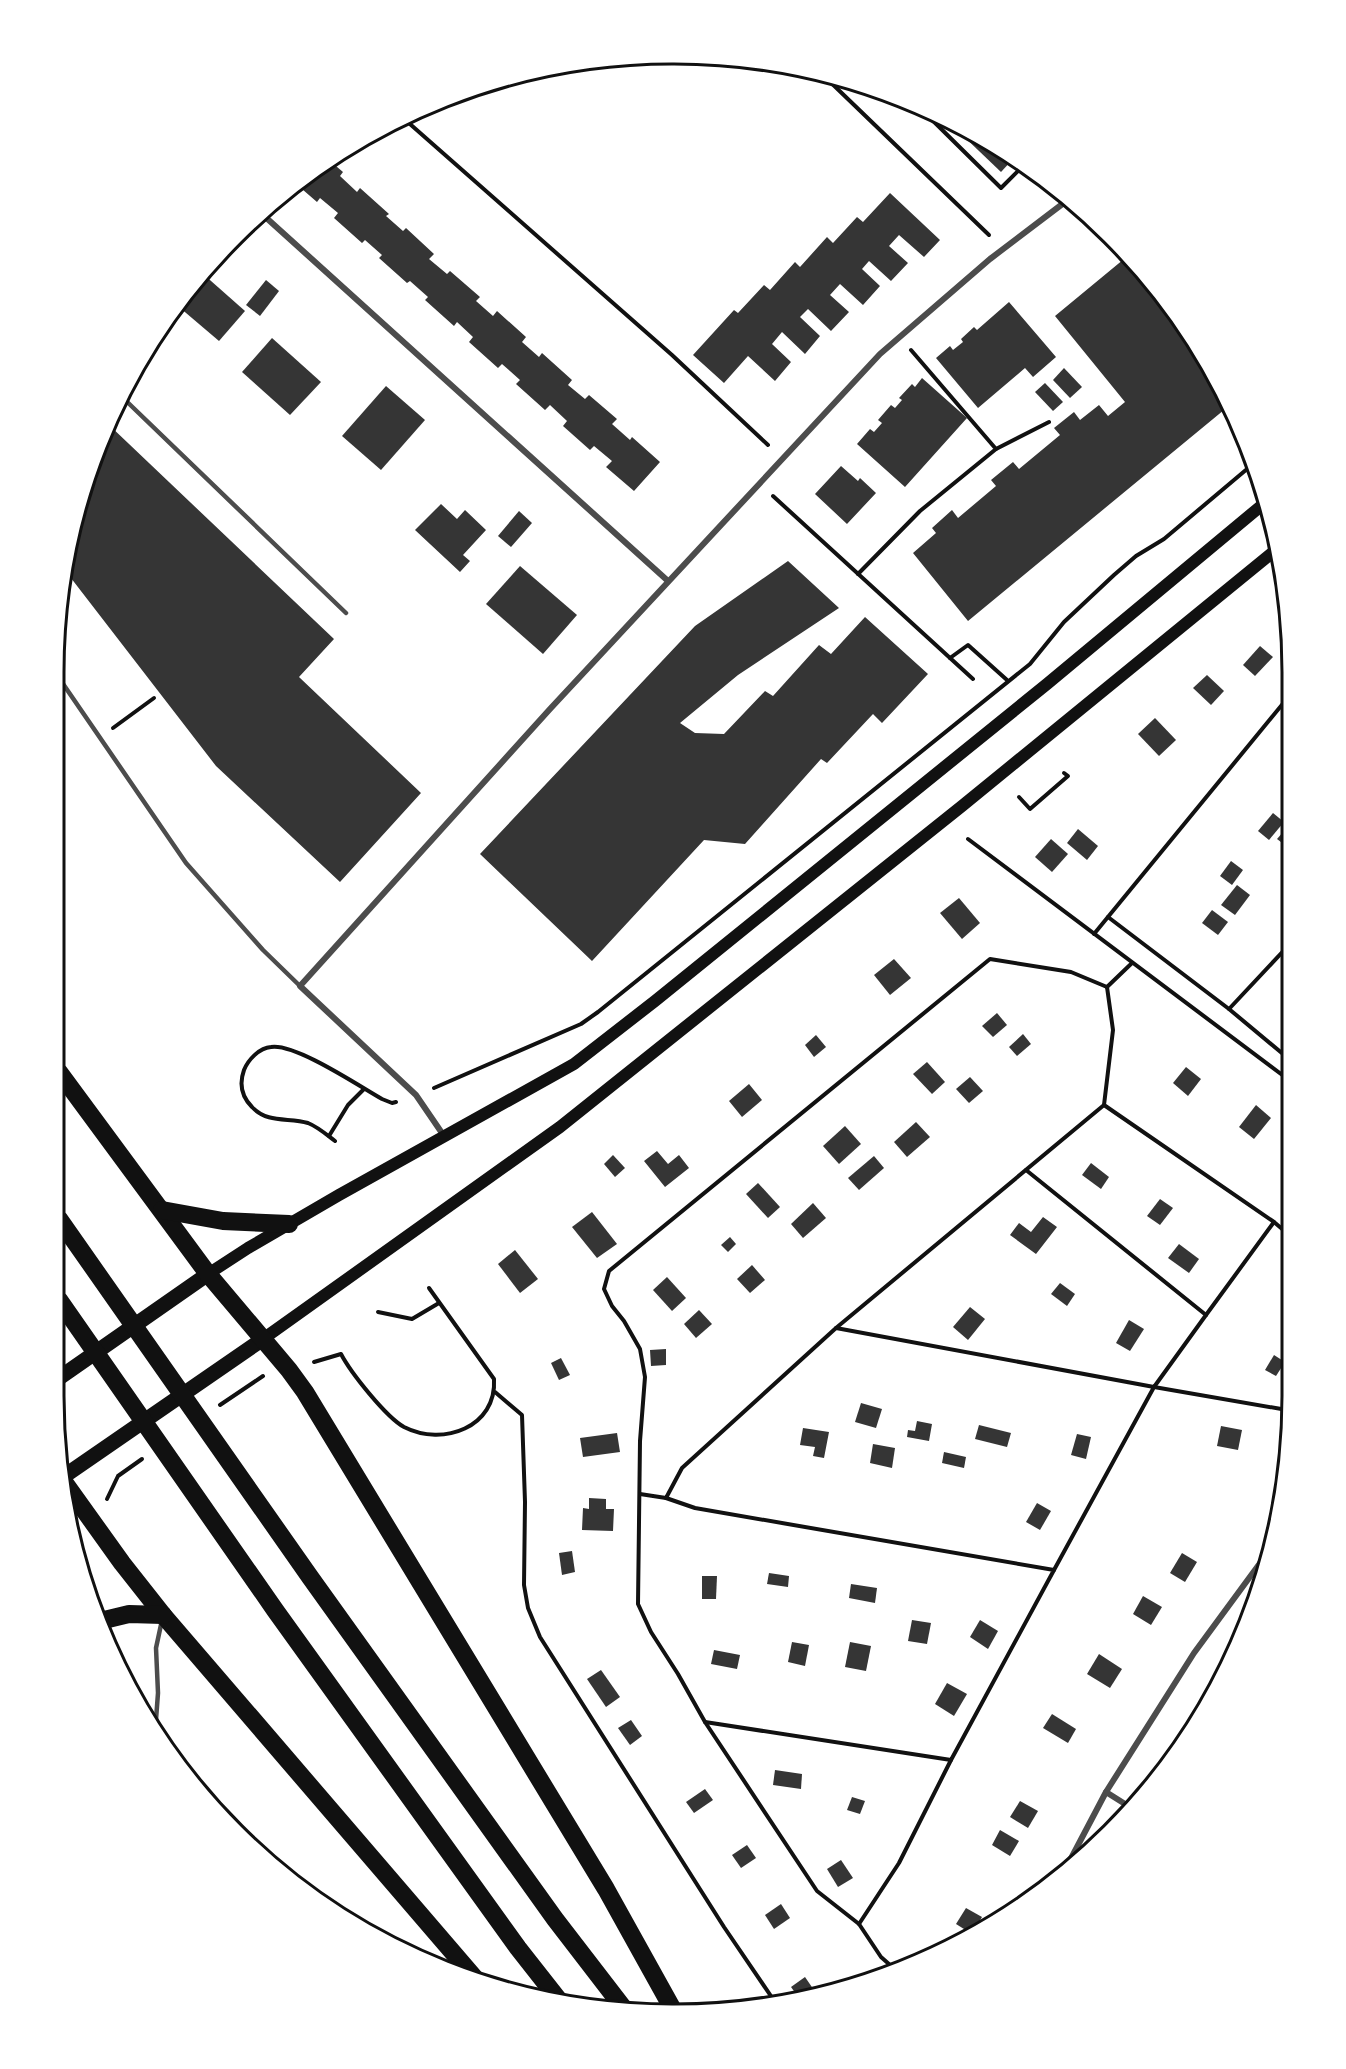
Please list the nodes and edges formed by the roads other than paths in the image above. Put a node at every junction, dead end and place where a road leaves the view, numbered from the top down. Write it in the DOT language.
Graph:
graph roads {
  1 [pos="1061,205"];
  2 [pos="268,220"];
  3 [pos="128,403"];
  4 [pos="1258,507"];
  5 [pos="1270,555"];
  6 [pos="668,582"];
  7 [pos="346,613"];
  8 [pos="64,685"];
  9 [pos="300,986"];
  10 [pos="64,1079"];
  11 [pos="445,1137"];
  12 [pos="162,1210"];
  13 [pos="289,1224"];
  14 [pos="64,1226"];
  15 [pos="208,1274"];
  16 [pos="64,1307"];
  17 [pos="263,1339"];
  18 [pos="64,1375"];
  19 [pos="70,1472"];
  20 [pos="73,1496"];
  21 [pos="1256,1568"];
  22 [pos="163,1615"];
  23 [pos="107,1619"];
  24 [pos="156,1717"];
  25 [pos="1106,1792"];
  26 [pos="1124,1803"];
  27 [pos="1074,1853"];
  28 [pos="466,1968"];
  29 [pos="553,1993"];
  30 [pos="618,2002"];
  31 [pos="670,2004"];
  1 -- 6 [label="street"];
  2 -- 6 [label="street"];
  3 -- 7 [label="lane"];
  4 -- 11 [label="main road"];
  5 -- 17 [label="main road"];
  6 -- 9 [label="street"];
  8 -- 9 [label="lane"];
  9 -- 11 [label="street"];
  10 -- 12 [label="highway"];
  11 -- 13 [label="main road"];
  12 -- 13 [label="highway"];
  12 -- 15 [label="highway"];
  13 -- 15 [label="main road"];
  14 -- 30 [label="highway"];
  15 -- 17 [label="highway"];
  15 -- 18 [label="main road"];
  16 -- 29 [label="highway"];
  17 -- 19 [label="main road"];
  17 -- 31 [label="highway"];
  20 -- 22 [label="highway"];
  21 -- 25 [label="street"];
  22 -- 23 [label="highway"];
  22 -- 24 [label="lane"];
  22 -- 28 [label="highway"];
  25 -- 26 [label="street"];
  25 -- 27 [label="street"];
}
